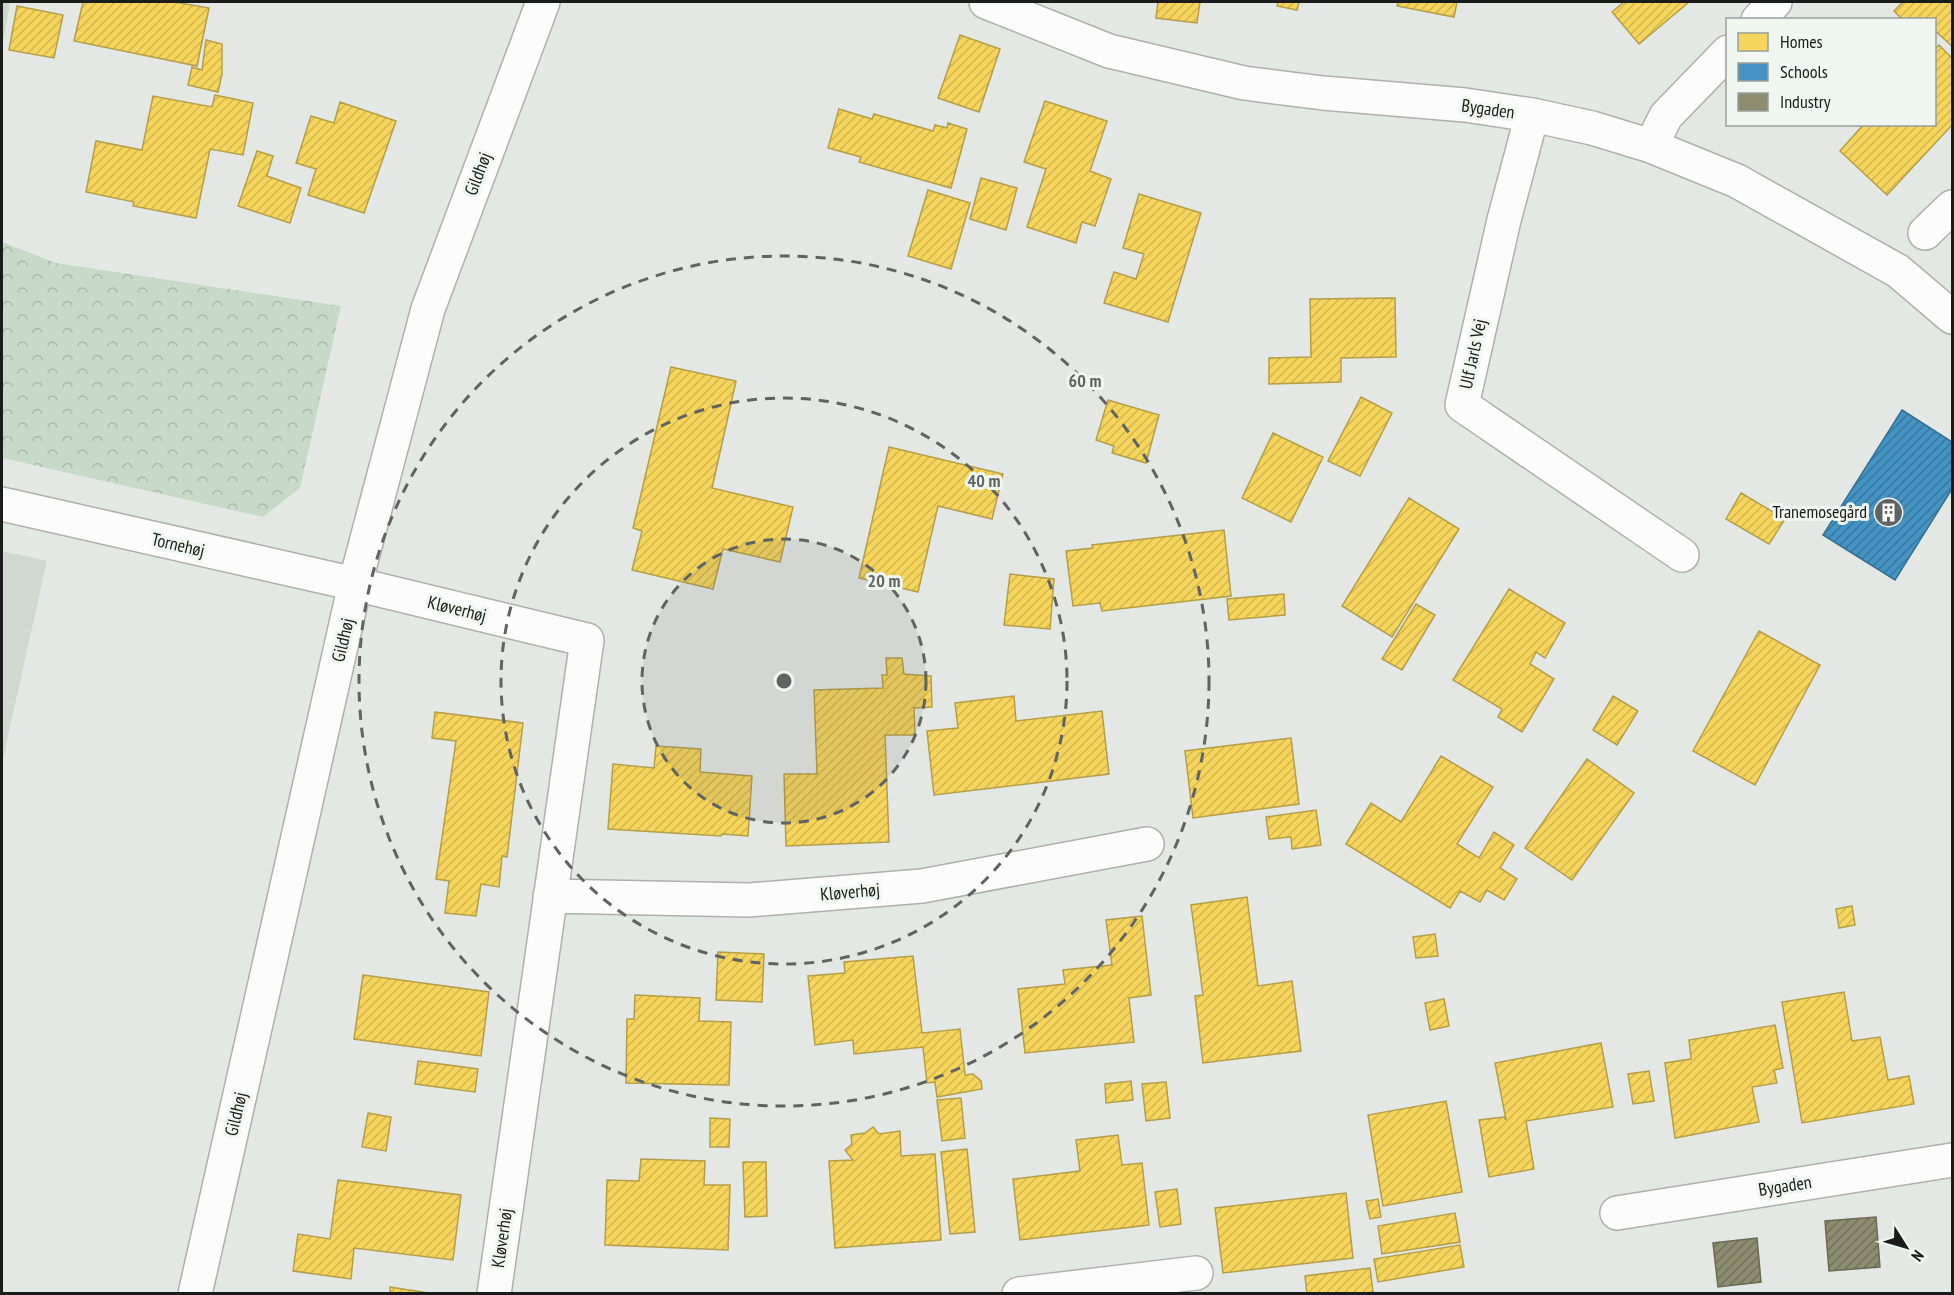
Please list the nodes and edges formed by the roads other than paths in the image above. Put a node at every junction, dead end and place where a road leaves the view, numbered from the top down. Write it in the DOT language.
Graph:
graph roads {
  1 [pos="543,2"];
  2 [pos="986,2"];
  3 [pos="1775,2"];
  4 [pos="1760,18"];
  5 [pos="1726,54"];
  6 [pos="1532,116"];
  7 [pos="1651,146"];
  8 [pos="1953,207"];
  9 [pos="1926,233"];
  10 [pos="1953,317"];
  11 [pos="2,504"];
  12 [pos="1682,555"];
  13 [pos="356,584"];
  14 [pos="1147,844"];
  15 [pos="550,896"];
  16 [pos="1953,1160"];
  17 [pos="1617,1213"];
  18 [pos="1196,1273"];
  19 [pos="195,1293"];
  20 [pos="494,1293"];
  21 [pos="1018,1293"];
  1 -- 13 [label="street, Gildhøj"];
  2 -- 6 [label="street, Bygaden"];
  3 -- 4 [label="street"];
  5 -- 7 [label="street"];
  6 -- 7 [label="street, Bygaden"];
  6 -- 12 [label="street, Ulf Jarls Vej"];
  7 -- 10 [label="street, Bygaden"];
  8 -- 9 [label="street"];
  11 -- 13 [label="street, Tornehøj"];
  13 -- 15 [label="street, Kløverhøj"];
  13 -- 19 [label="street, Gildhøj"];
  14 -- 15 [label="street, Kløverhøj"];
  15 -- 20 [label="street, Kløverhøj"];
  16 -- 17 [label="street, Bygaden"];
  18 -- 21 [label="street"];
}
